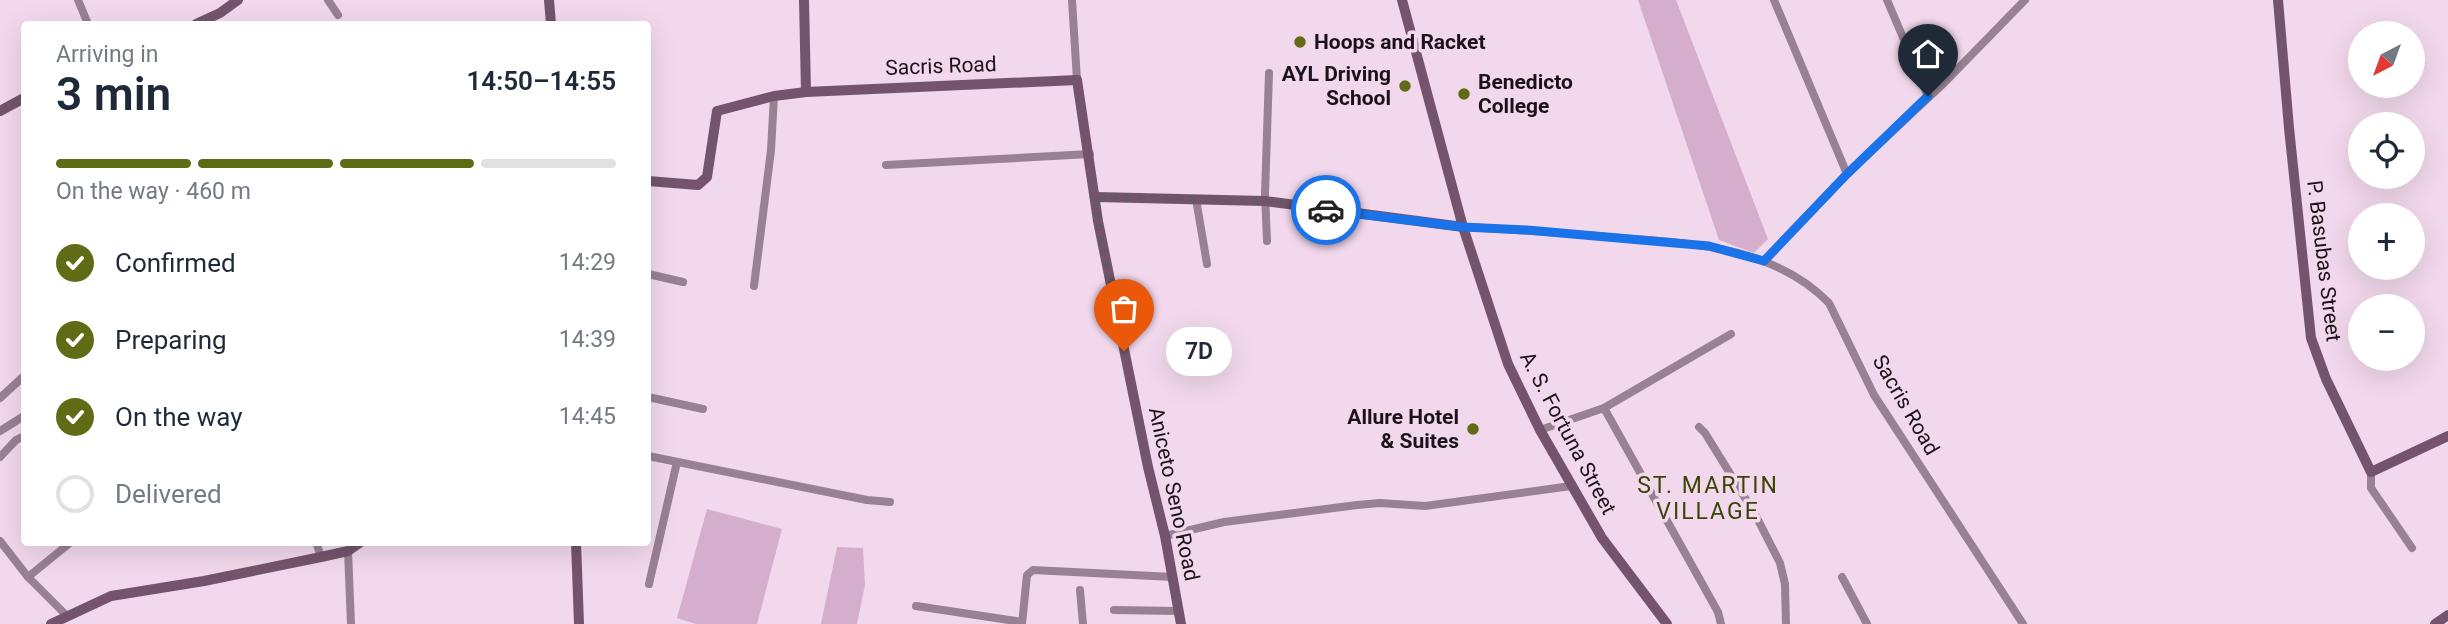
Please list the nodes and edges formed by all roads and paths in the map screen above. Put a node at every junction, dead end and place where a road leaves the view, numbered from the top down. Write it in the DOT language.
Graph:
graph roads {
  1 [pos="78,0"];
  2 [pos="238,0"];
  3 [pos="328,0"];
  4 [pos="549,0"];
  5 [pos="804,0"];
  6 [pos="1072,0"];
  7 [pos="1402,0"];
  8 [pos="1774,0"];
  9 [pos="1887,0"];
  10 [pos="2025,0"];
  11 [pos="2278,0"];
  12 [pos="338,15"];
  13 [pos="87,21"];
  14 [pos="203,21"];
  15 [pos="551,21"];
  16 [pos="1269,72"];
  17 [pos="1077,80"];
  18 [pos="806,92"];
  19 [pos="774,96"];
  20 [pos="1928,96"];
  21 [pos="21,100"];
  22 [pos="0,111"];
  23 [pos="1090,154"];
  24 [pos="886,165"];
  25 [pos="1847,174"];
  26 [pos="651,181"];
  27 [pos="1096,197"];
  28 [pos="1196,200"];
  29 [pos="1265,201"];
  30 [pos="1463,227"];
  31 [pos="1268,241"];
  32 [pos="1764,261"];
  33 [pos="1207,264"];
  34 [pos="651,275"];
  35 [pos="682,282"];
  36 [pos="754,286"];
  37 [pos="1731,334"];
  38 [pos="21,379"];
  39 [pos="0,398"];
  40 [pos="651,398"];
  41 [pos="1604,408"];
  42 [pos="703,409"];
  43 [pos="21,418"];
  44 [pos="1699,427"];
  45 [pos="1540,430"];
  46 [pos="0,431"];
  47 [pos="2448,436"];
  48 [pos="21,438"];
  49 [pos="0,457"];
  50 [pos="651,457"];
  51 [pos="677,462"];
  52 [pos="2371,472"];
  53 [pos="1571,486"];
  54 [pos="890,502"];
  55 [pos="1165,536"];
  56 [pos="0,541"];
  57 [pos="67,546"];
  58 [pos="317,546"];
  59 [pos="356,546"];
  60 [pos="576,546"];
  61 [pos="2412,548"];
  62 [pos="348,551"];
  63 [pos="321,557"];
  64 [pos="29,577"];
  65 [pos="1173,577"];
  66 [pos="1842,577"];
  67 [pos="649,584"];
  68 [pos="1080,590"];
  69 [pos="916,606"];
  70 [pos="1114,610"];
  71 [pos="1178,611"];
  72 [pos="66,615"];
  73 [pos="2448,615"];
  74 [pos="1022,623"];
  75 [pos="51,624"];
  76 [pos="351,624"];
  77 [pos="579,624"];
  78 [pos="1083,624"];
  79 [pos="1181,624"];
  80 [pos="1667,624"];
  81 [pos="1721,624"];
  82 [pos="1786,624"];
  83 [pos="1867,624"];
  84 [pos="2023,624"];
  85 [pos="2435,624"];
  1 -- 13 [label="street"];
  2 -- 14 [label="street"];
  3 -- 12 [label="street"];
  4 -- 15 [label="street"];
  5 -- 18 [label="street"];
  6 -- 17 [label="street, Aniceto Seno Road"];
  7 -- 30 [label="street, A. S. Fortuna Street"];
  8 -- 25 [label="street"];
  9 -- 20 [label="street"];
  10 -- 20 [label="street"];
  11 -- 52 [label="street, P. Basubas Street"];
  16 -- 29 [label="street"];
  17 -- 18 [label="street, Sacris Road"];
  17 -- 23 [label="street, Aniceto Seno Road"];
  18 -- 19 [label="street, Sacris Road"];
  19 -- 26 [label="street, Sacris Road"];
  19 -- 36 [label="street"];
  20 -- 25 [label="street"];
  21 -- 22 [label="street"];
  23 -- 24 [label="street"];
  23 -- 27 [label="street, Aniceto Seno Road"];
  25 -- 32 [label="street"];
  27 -- 28 [label="street"];
  27 -- 55 [label="street, Aniceto Seno Road"];
  28 -- 29 [label="street"];
  28 -- 33 [label="street"];
  29 -- 30 [label="street"];
  29 -- 31 [label="street"];
  30 -- 32 [label="street, Sacris Road"];
  30 -- 45 [label="street, A. S. Fortuna Street"];
  32 -- 84 [label="street, Sacris Road"];
  34 -- 35 [label="street"];
  37 -- 41 [label="street"];
  38 -- 39 [label="street"];
  40 -- 42 [label="street"];
  41 -- 45 [label="street"];
  41 -- 81 [label="street"];
  43 -- 46 [label="street"];
  44 -- 82 [label="street"];
  45 -- 53 [label="street, A. S. Fortuna Street"];
  47 -- 52 [label="street"];
  48 -- 49 [label="street"];
  50 -- 51 [label="street"];
  51 -- 54 [label="street"];
  51 -- 67 [label="street"];
  52 -- 61 [label="street"];
  53 -- 55 [label="street"];
  53 -- 80 [label="street, A. S. Fortuna Street"];
  55 -- 65 [label="street, Aniceto Seno Road"];
  56 -- 64 [label="street"];
  57 -- 64 [label="street"];
  58 -- 63 [label="street"];
  59 -- 62 [label="street"];
  60 -- 77 [label="street"];
  62 -- 63 [label="street"];
  62 -- 76 [label="street"];
  63 -- 72 [label="street"];
  64 -- 72 [label="street"];
  65 -- 71 [label="street, Aniceto Seno Road"];
  65 -- 74 [label="street"];
  66 -- 83 [label="street"];
  68 -- 78 [label="street"];
  69 -- 74 [label="street"];
  70 -- 71 [label="street"];
  71 -- 79 [label="street, Aniceto Seno Road"];
  72 -- 75 [label="street"];
  73 -- 85 [label="street"];
}
